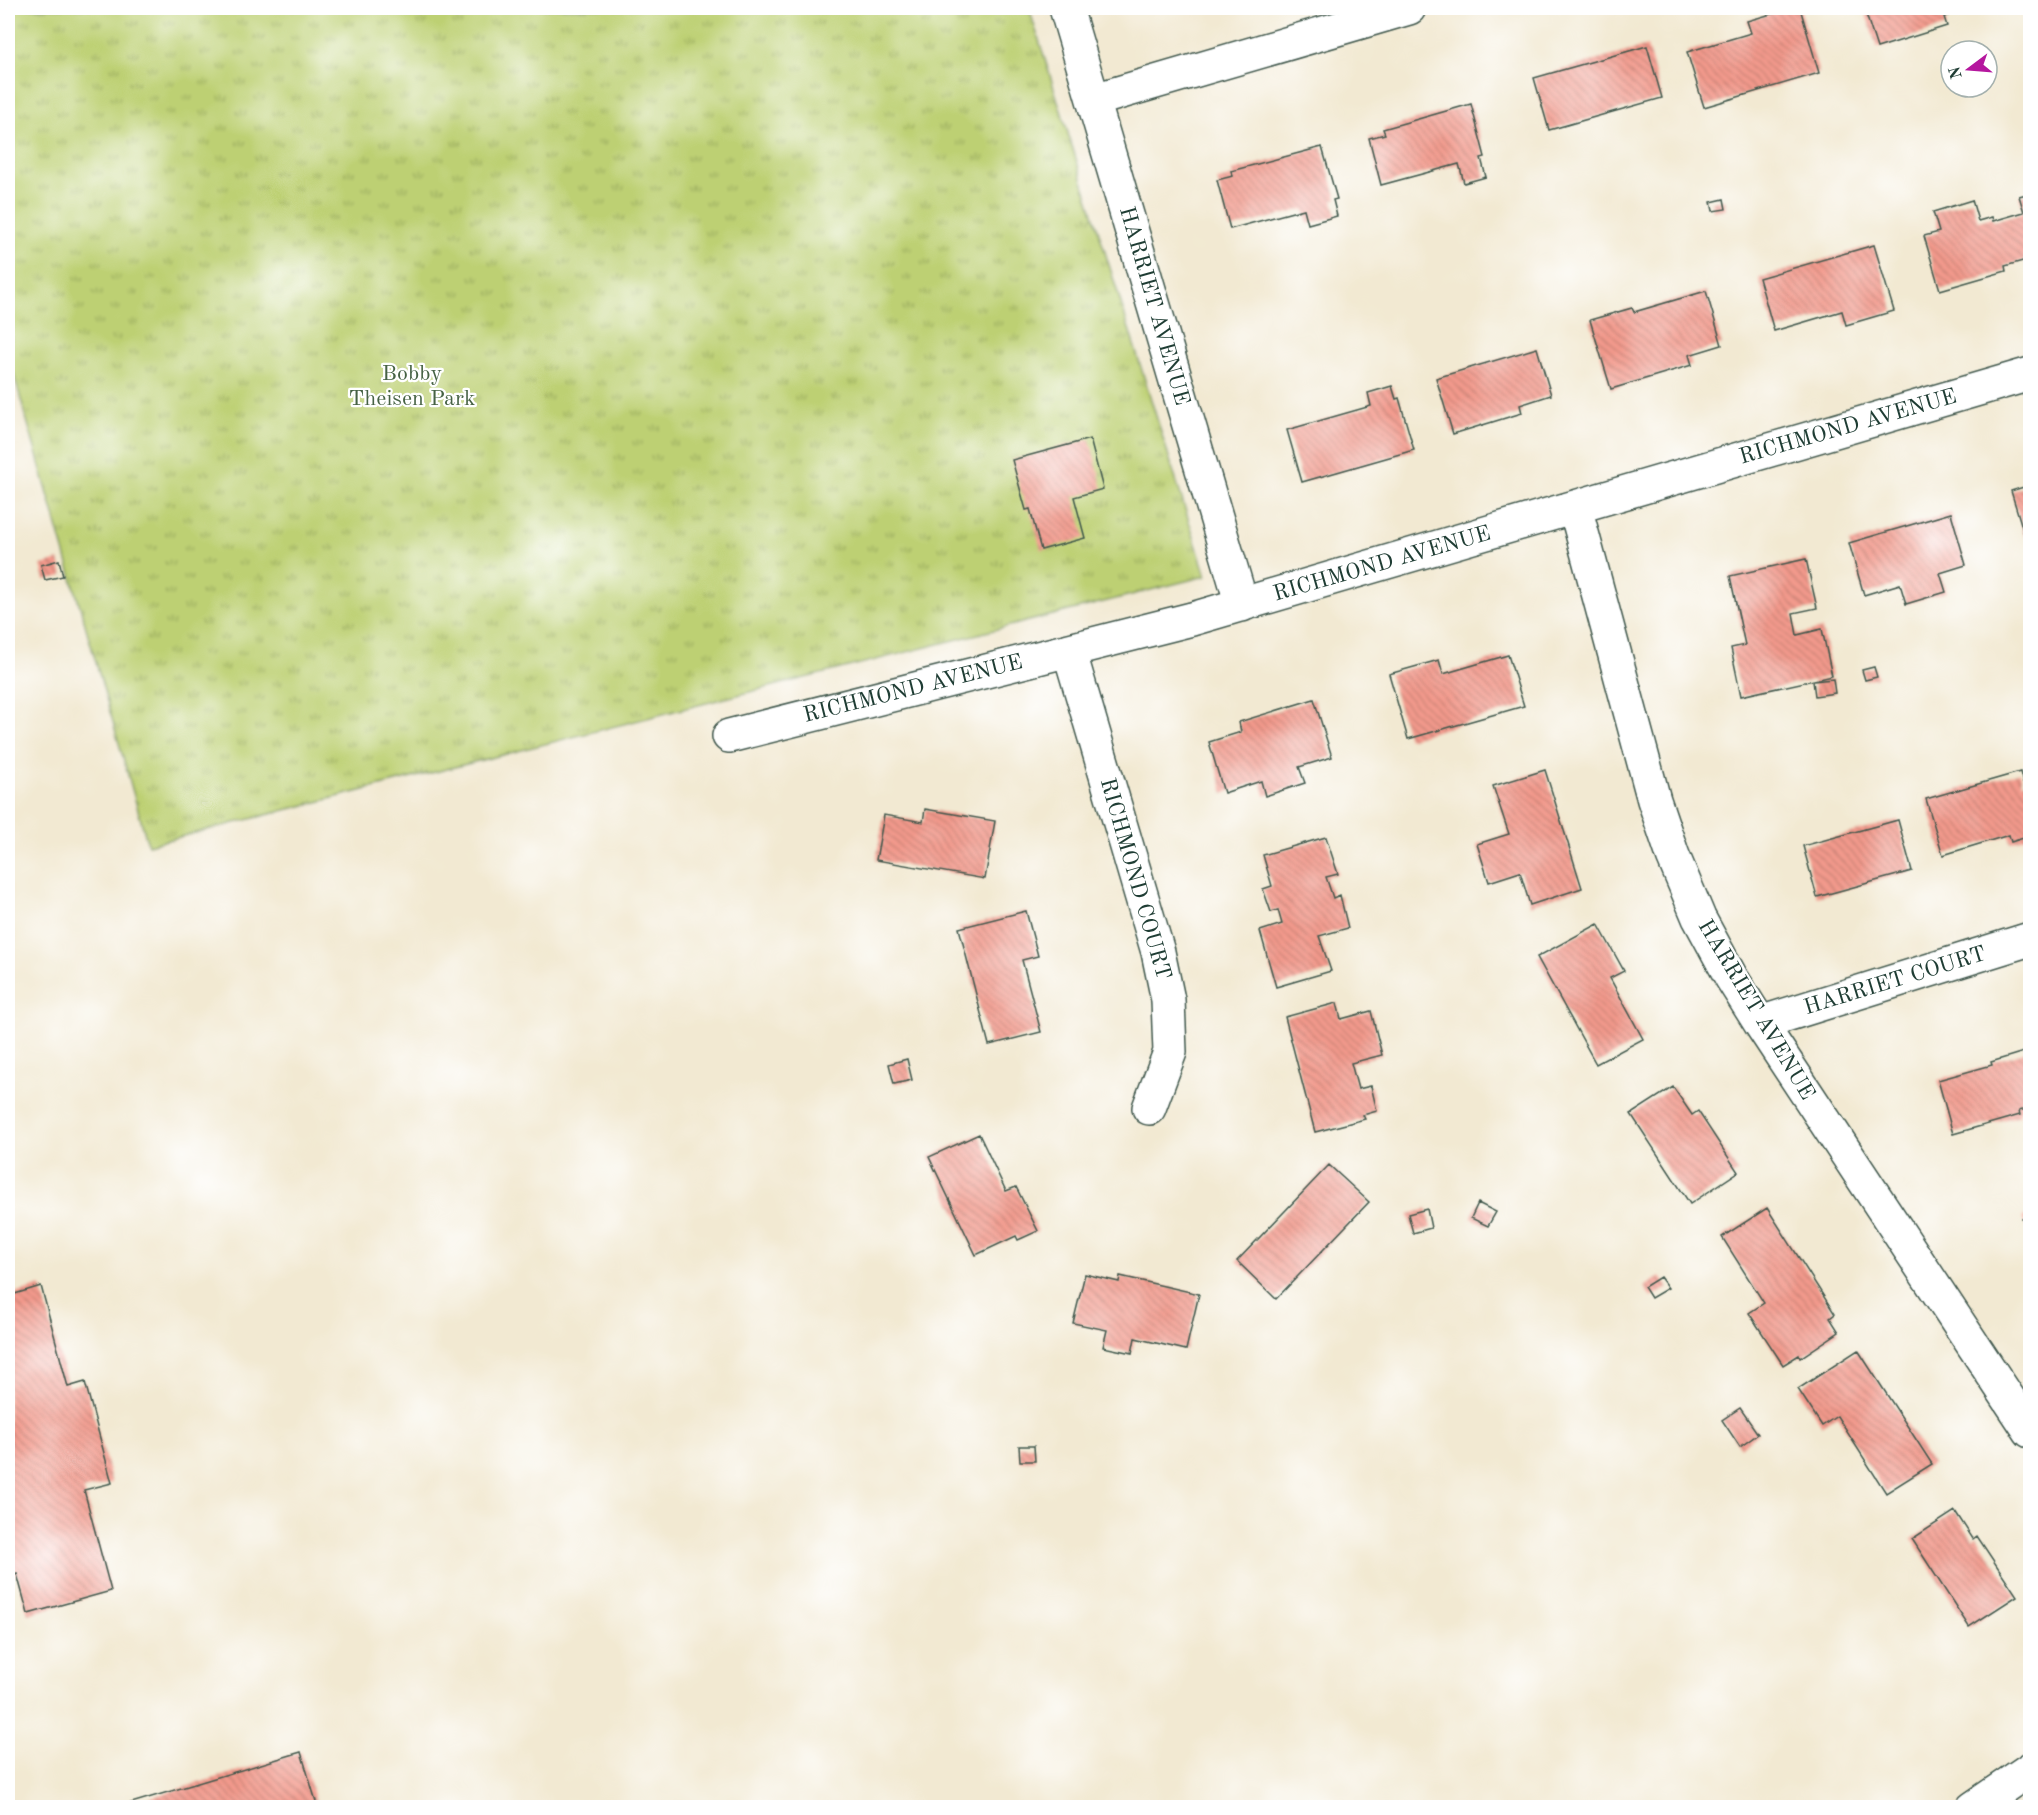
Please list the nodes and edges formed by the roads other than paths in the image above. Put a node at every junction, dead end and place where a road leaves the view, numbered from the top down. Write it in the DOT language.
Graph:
graph roads {
  1 [pos="1066,8"];
  2 [pos="1409,8"];
  3 [pos="1094,100"];
  4 [pos="2031,374"];
  5 [pos="1575,507"];
  6 [pos="1242,605"];
  7 [pos="1069,650"];
  8 [pos="729,736"];
  9 [pos="2031,939"];
  10 [pos="1760,1023"];
  11 [pos="1149,1108"];
  12 [pos="2031,1431"];
  13 [pos="2031,1769"];
  14 [pos="1989,1803"];
  1 -- 3 [label="street, HARRIET AVENUE"];
  2 -- 3 [label="street"];
  3 -- 6 [label="street, HARRIET AVENUE"];
  4 -- 5 [label="street, RICHMOND AVENUE"];
  5 -- 6 [label="street, RICHMOND AVENUE"];
  5 -- 10 [label="street, HARRIET AVENUE"];
  6 -- 7 [label="street, RICHMOND AVENUE"];
  7 -- 8 [label="street, RICHMOND AVENUE"];
  7 -- 11 [label="street, RICHMOND COURT"];
  9 -- 10 [label="street, HARRIET COURT"];
  10 -- 12 [label="street, HARRIET AVENUE"];
  13 -- 14 [label="street"];
}
